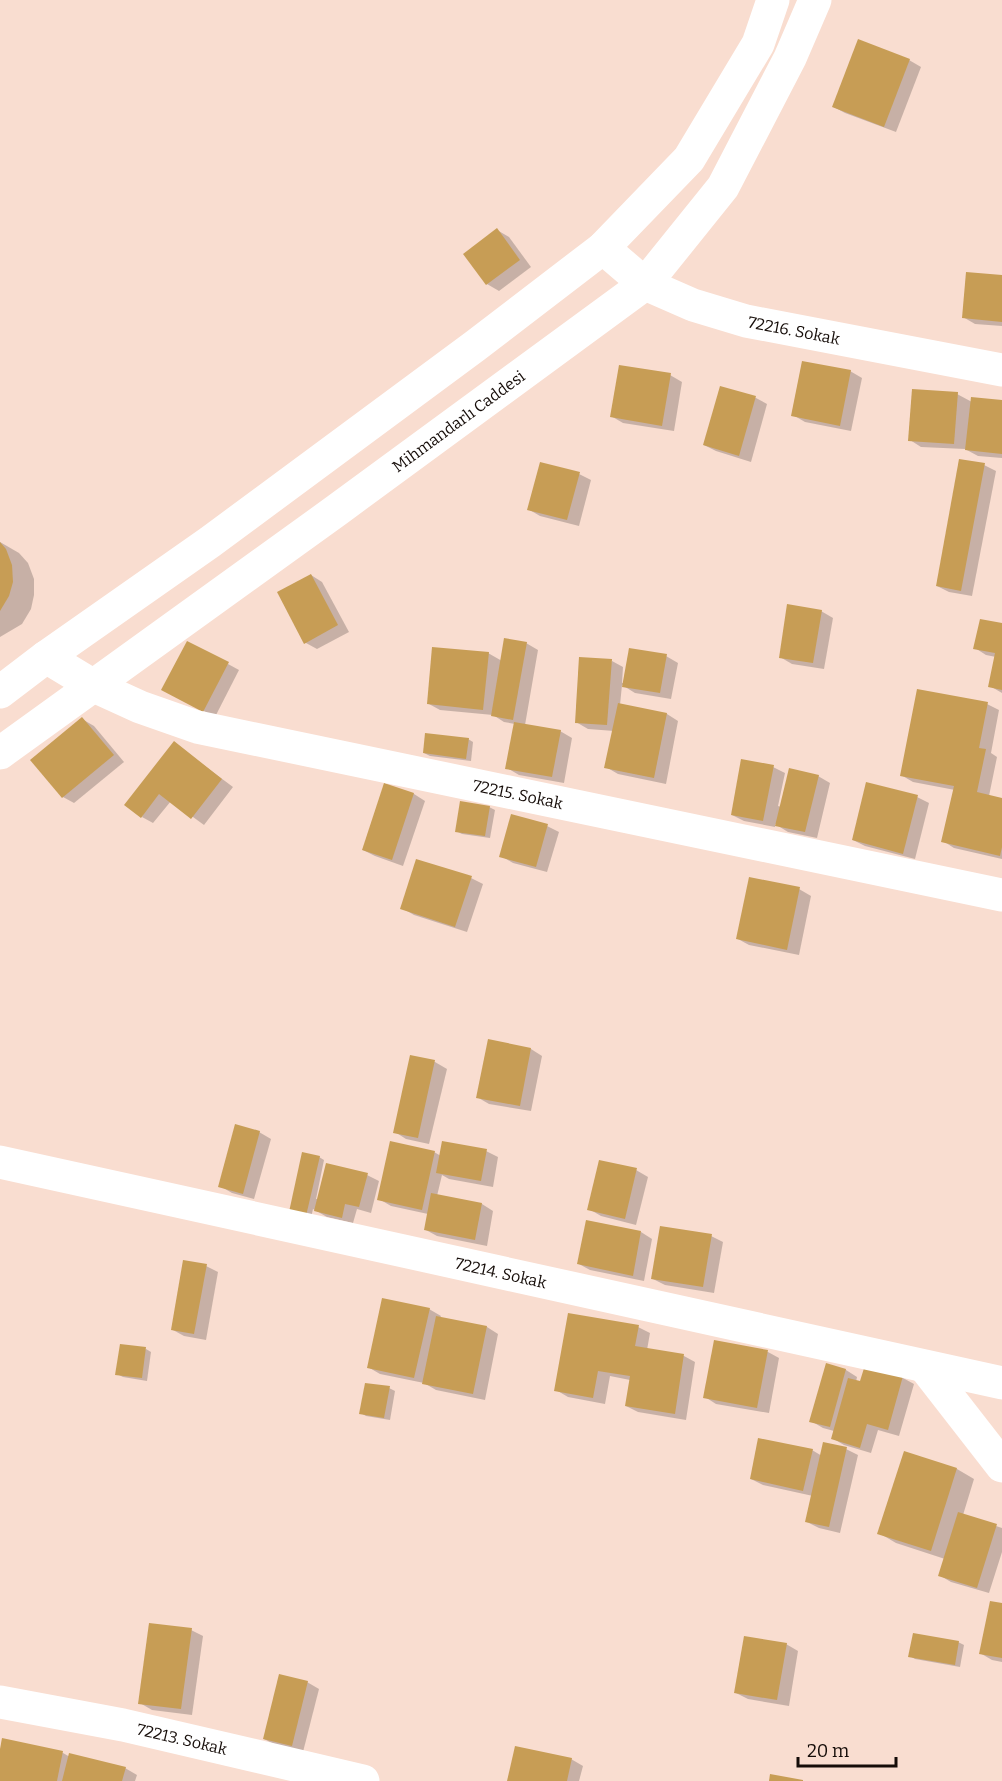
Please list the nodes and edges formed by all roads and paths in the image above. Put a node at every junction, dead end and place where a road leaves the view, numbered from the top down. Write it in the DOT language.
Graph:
graph roads {
  1 [pos="773,0"];
  2 [pos="815,0"];
  3 [pos="603,248"];
  4 [pos="645,284"];
  5 [pos="1002,370"];
  6 [pos="46,657"];
  7 [pos="94,686"];
  8 [pos="0,692"];
  9 [pos="0,753"];
  10 [pos="1002,895"];
  11 [pos="0,1162"];
  12 [pos="925,1366"];
  13 [pos="1002,1383"];
  14 [pos="1002,1466"];
  15 [pos="0,1702"];
  16 [pos="363,1781"];
  1 -- 3 [label="street"];
  2 -- 4 [label="street, Mihmandarlı Caddesi"];
  3 -- 4 [label="street, 72216. Sokak"];
  3 -- 6 [label="street"];
  4 -- 5 [label="street, 72216. Sokak"];
  4 -- 7 [label="street, Mihmandarlı Caddesi"];
  6 -- 7 [label="street, 72215. Sokak"];
  6 -- 8 [label="street"];
  7 -- 9 [label="street, Mihmandarlı Caddesi"];
  7 -- 10 [label="street, 72215. Sokak"];
  11 -- 12 [label="street, 72214. Sokak"];
  12 -- 13 [label="street, 72214. Sokak"];
  12 -- 14 [label="street"];
  15 -- 16 [label="street, 72213. Sokak"];
}
